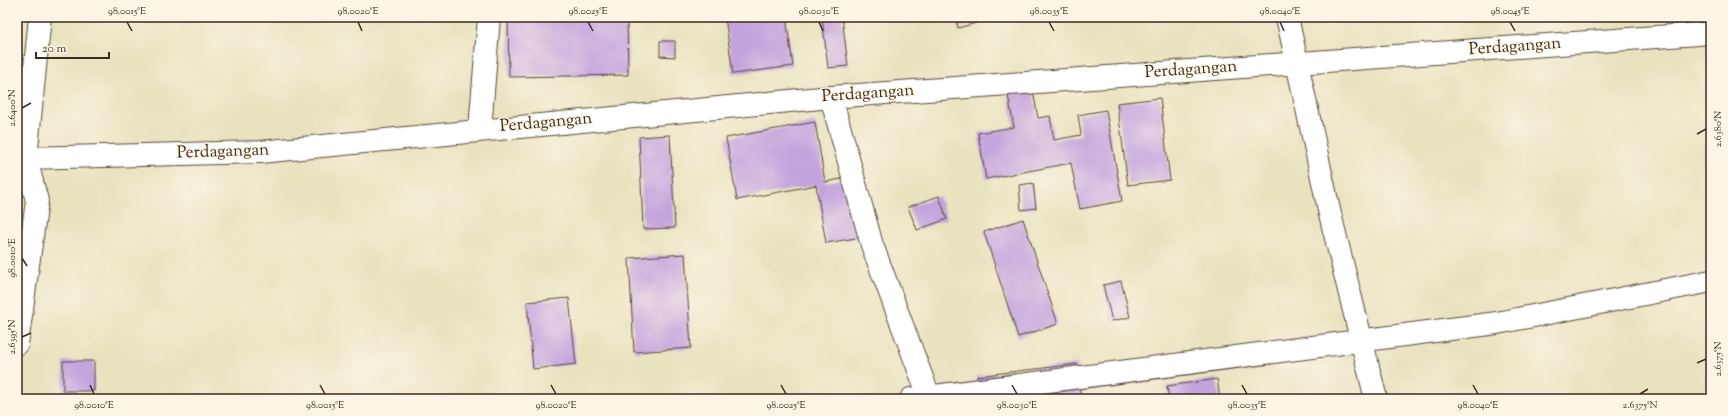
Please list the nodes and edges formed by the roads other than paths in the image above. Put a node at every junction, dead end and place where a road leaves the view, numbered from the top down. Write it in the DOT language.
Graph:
graph roads {
  1 [pos="40,17"];
  2 [pos="489,17"];
  3 [pos="1287,17"];
  4 [pos="1711,33"];
  5 [pos="1297,62"];
  6 [pos="831,97"];
  7 [pos="480,129"];
  8 [pos="26,158"];
  9 [pos="27,200"];
  10 [pos="1711,281"];
  11 [pos="1362,342"];
  12 [pos="17,344"];
  13 [pos="923,398"];
  14 [pos="1376,399"];
  1 -- 8 [label="street"];
  2 -- 7 [label="street"];
  3 -- 5 [label="street"];
  4 -- 5 [label="street, Perdagangan"];
  5 -- 6 [label="street, Perdagangan"];
  5 -- 11 [label="street"];
  6 -- 7 [label="street, Perdagangan"];
  6 -- 13 [label="street"];
  7 -- 8 [label="street, Perdagangan"];
  8 -- 9 [label="street"];
  9 -- 12 [label="street"];
  10 -- 11 [label="street"];
  11 -- 13 [label="street"];
  11 -- 14 [label="street"];
}
